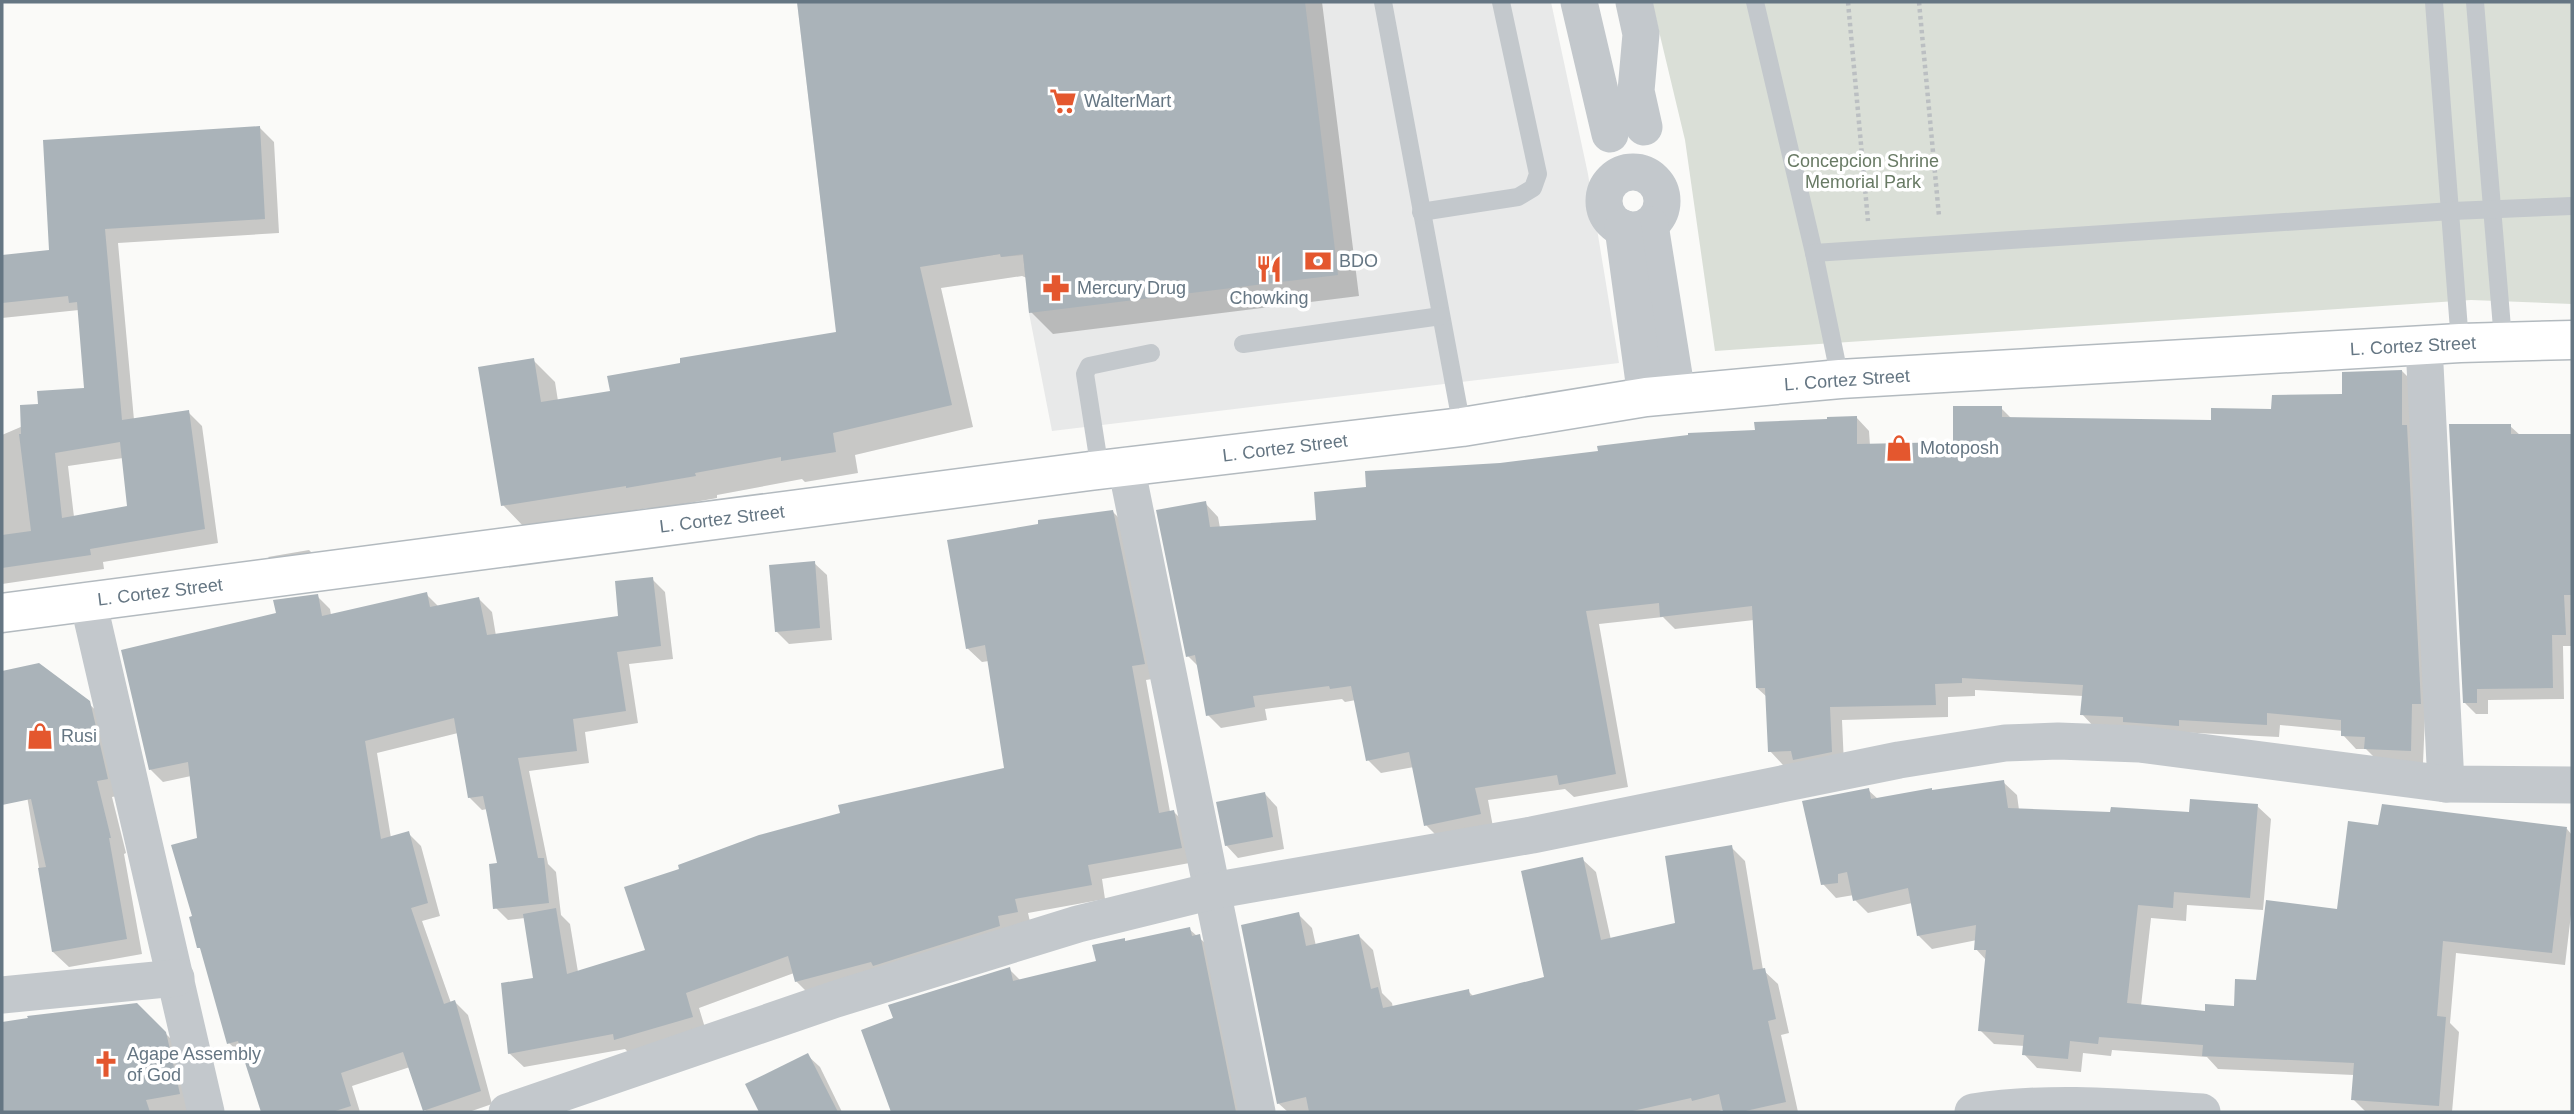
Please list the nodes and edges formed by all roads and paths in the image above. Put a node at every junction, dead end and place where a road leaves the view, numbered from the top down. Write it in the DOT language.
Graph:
graph roads {
  1 [pos="1382,2"];
  2 [pos="1502,2"];
  3 [pos="1579,2"];
  4 [pos="1634,2"];
  5 [pos="1755,2"];
  6 [pos="1848,2"];
  7 [pos="1919,2"];
  8 [pos="2434,2"];
  9 [pos="2475,2"];
  10 [pos="1630,152"];
  11 [pos="2572,206"];
  12 [pos="2493,209"];
  13 [pos="2452,211"];
  14 [pos="1421,212"];
  15 [pos="1636,226"];
  16 [pos="1942,245"];
  17 [pos="1870,250"];
  18 [pos="1814,253"];
  19 [pos="1440,316"];
  20 [pos="2503,340"];
  21 [pos="2572,340"];
  22 [pos="1243,344"];
  23 [pos="2442,344"];
  24 [pos="1151,354"];
  25 [pos="1840,379"];
  26 [pos="1662,396"];
  27 [pos="1462,427"];
  28 [pos="1113,468"];
  29 [pos="88,601"];
  30 [pos="2,612"];
  31 [pos="2446,784"];
  32 [pos="2572,785"];
  33 [pos="1212,891"];
  34 [pos="176,978"];
  35 [pos="2,995"];
  36 [pos="206,1112"];
  37 [pos="507,1112"];
  38 [pos="1257,1112"];
  39 [pos="1973,1112"];
  40 [pos="2202,1112"];
  1 -- 14 [label="lane"];
  2 -- 14 [label="lane"];
  3 -- 10 [label="street"];
  4 -- 10 [label="street"];
  5 -- 18 [label="lane"];
  6 -- 17 [label="path"];
  7 -- 16 [label="path"];
  8 -- 13 [label="lane"];
  9 -- 12 [label="lane"];
  10 -- 15 [label="street"];
  10 -- 15 [label="street"];
  11 -- 12 [label="lane"];
  12 -- 13 [label="lane"];
  12 -- 20 [label="lane"];
  13 -- 16 [label="lane"];
  13 -- 23 [label="lane"];
  14 -- 19 [label="lane"];
  15 -- 26 [label="street"];
  16 -- 17 [label="lane"];
  17 -- 18 [label="lane"];
  18 -- 25 [label="lane"];
  19 -- 22 [label="lane"];
  19 -- 27 [label="lane"];
  20 -- 21 [label="main road, L. Cortez Street"];
  20 -- 23 [label="main road, L. Cortez Street"];
  23 -- 25 [label="main road, L. Cortez Street"];
  23 -- 31 [label="street"];
  24 -- 28 [label="lane"];
  25 -- 26 [label="main road, L. Cortez Street"];
  26 -- 27 [label="main road, L. Cortez Street"];
  27 -- 28 [label="main road, L. Cortez Street"];
  28 -- 29 [label="main road, L. Cortez Street"];
  28 -- 33 [label="street"];
  29 -- 30 [label="main road, L. Cortez Street"];
  29 -- 34 [label="street"];
  31 -- 32 [label="street"];
  31 -- 33 [label="street"];
  33 -- 37 [label="street"];
  33 -- 38 [label="street"];
  34 -- 35 [label="street"];
  34 -- 36 [label="street"];
  39 -- 40 [label="street"];
}
